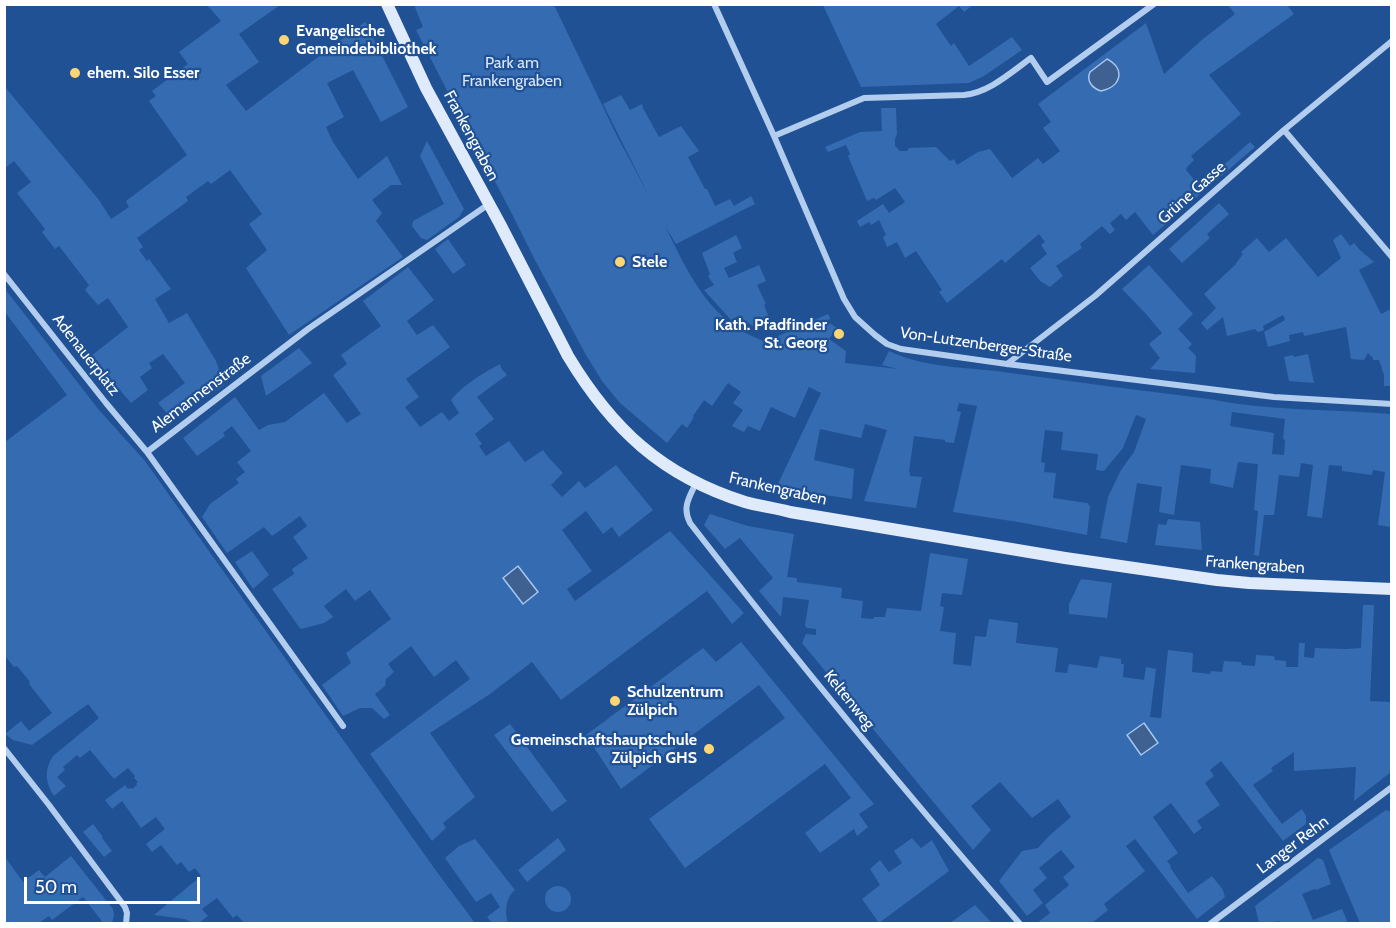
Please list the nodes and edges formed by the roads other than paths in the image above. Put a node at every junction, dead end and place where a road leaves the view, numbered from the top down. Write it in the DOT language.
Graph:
graph roads {
  1 [pos="387,4"];
  2 [pos="714,4"];
  3 [pos="1154,4"];
  4 [pos="1392,41"];
  5 [pos="1284,130"];
  6 [pos="774,136"];
  7 [pos="489,204"];
  8 [pos="1392,257"];
  9 [pos="4,274"];
  10 [pos="1007,364"];
  11 [pos="1392,404"];
  12 [pos="147,452"];
  13 [pos="696,483"];
  14 [pos="1392,589"];
  15 [pos="343,726"];
  16 [pos="4,748"];
  17 [pos="1392,787"];
  18 [pos="126,924"];
  19 [pos="1020,924"];
  20 [pos="1210,924"];
  1 -- 7 [label="street, Frankengraben"];
  2 -- 6 [label="street, Von-Lutzenberger-Straße"];
  3 -- 6 [label="street"];
  4 -- 5 [label="street, Grüne Gasse"];
  5 -- 8 [label="street"];
  5 -- 10 [label="street, Grüne Gasse"];
  6 -- 10 [label="street, Von-Lutzenberger-Straße"];
  7 -- 12 [label="street, Alemannenstraße"];
  7 -- 13 [label="street, Frankengraben"];
  9 -- 12 [label="street, Adenauerplatz"];
  10 -- 11 [label="street, Von-Lutzenberger-Straße"];
  12 -- 15 [label="street, Alemannenstraße"];
  13 -- 14 [label="street, Frankengraben"];
  13 -- 19 [label="street, Keltenweg"];
  16 -- 18 [label="street"];
  17 -- 20 [label="street, Langer Rehn"];
}
